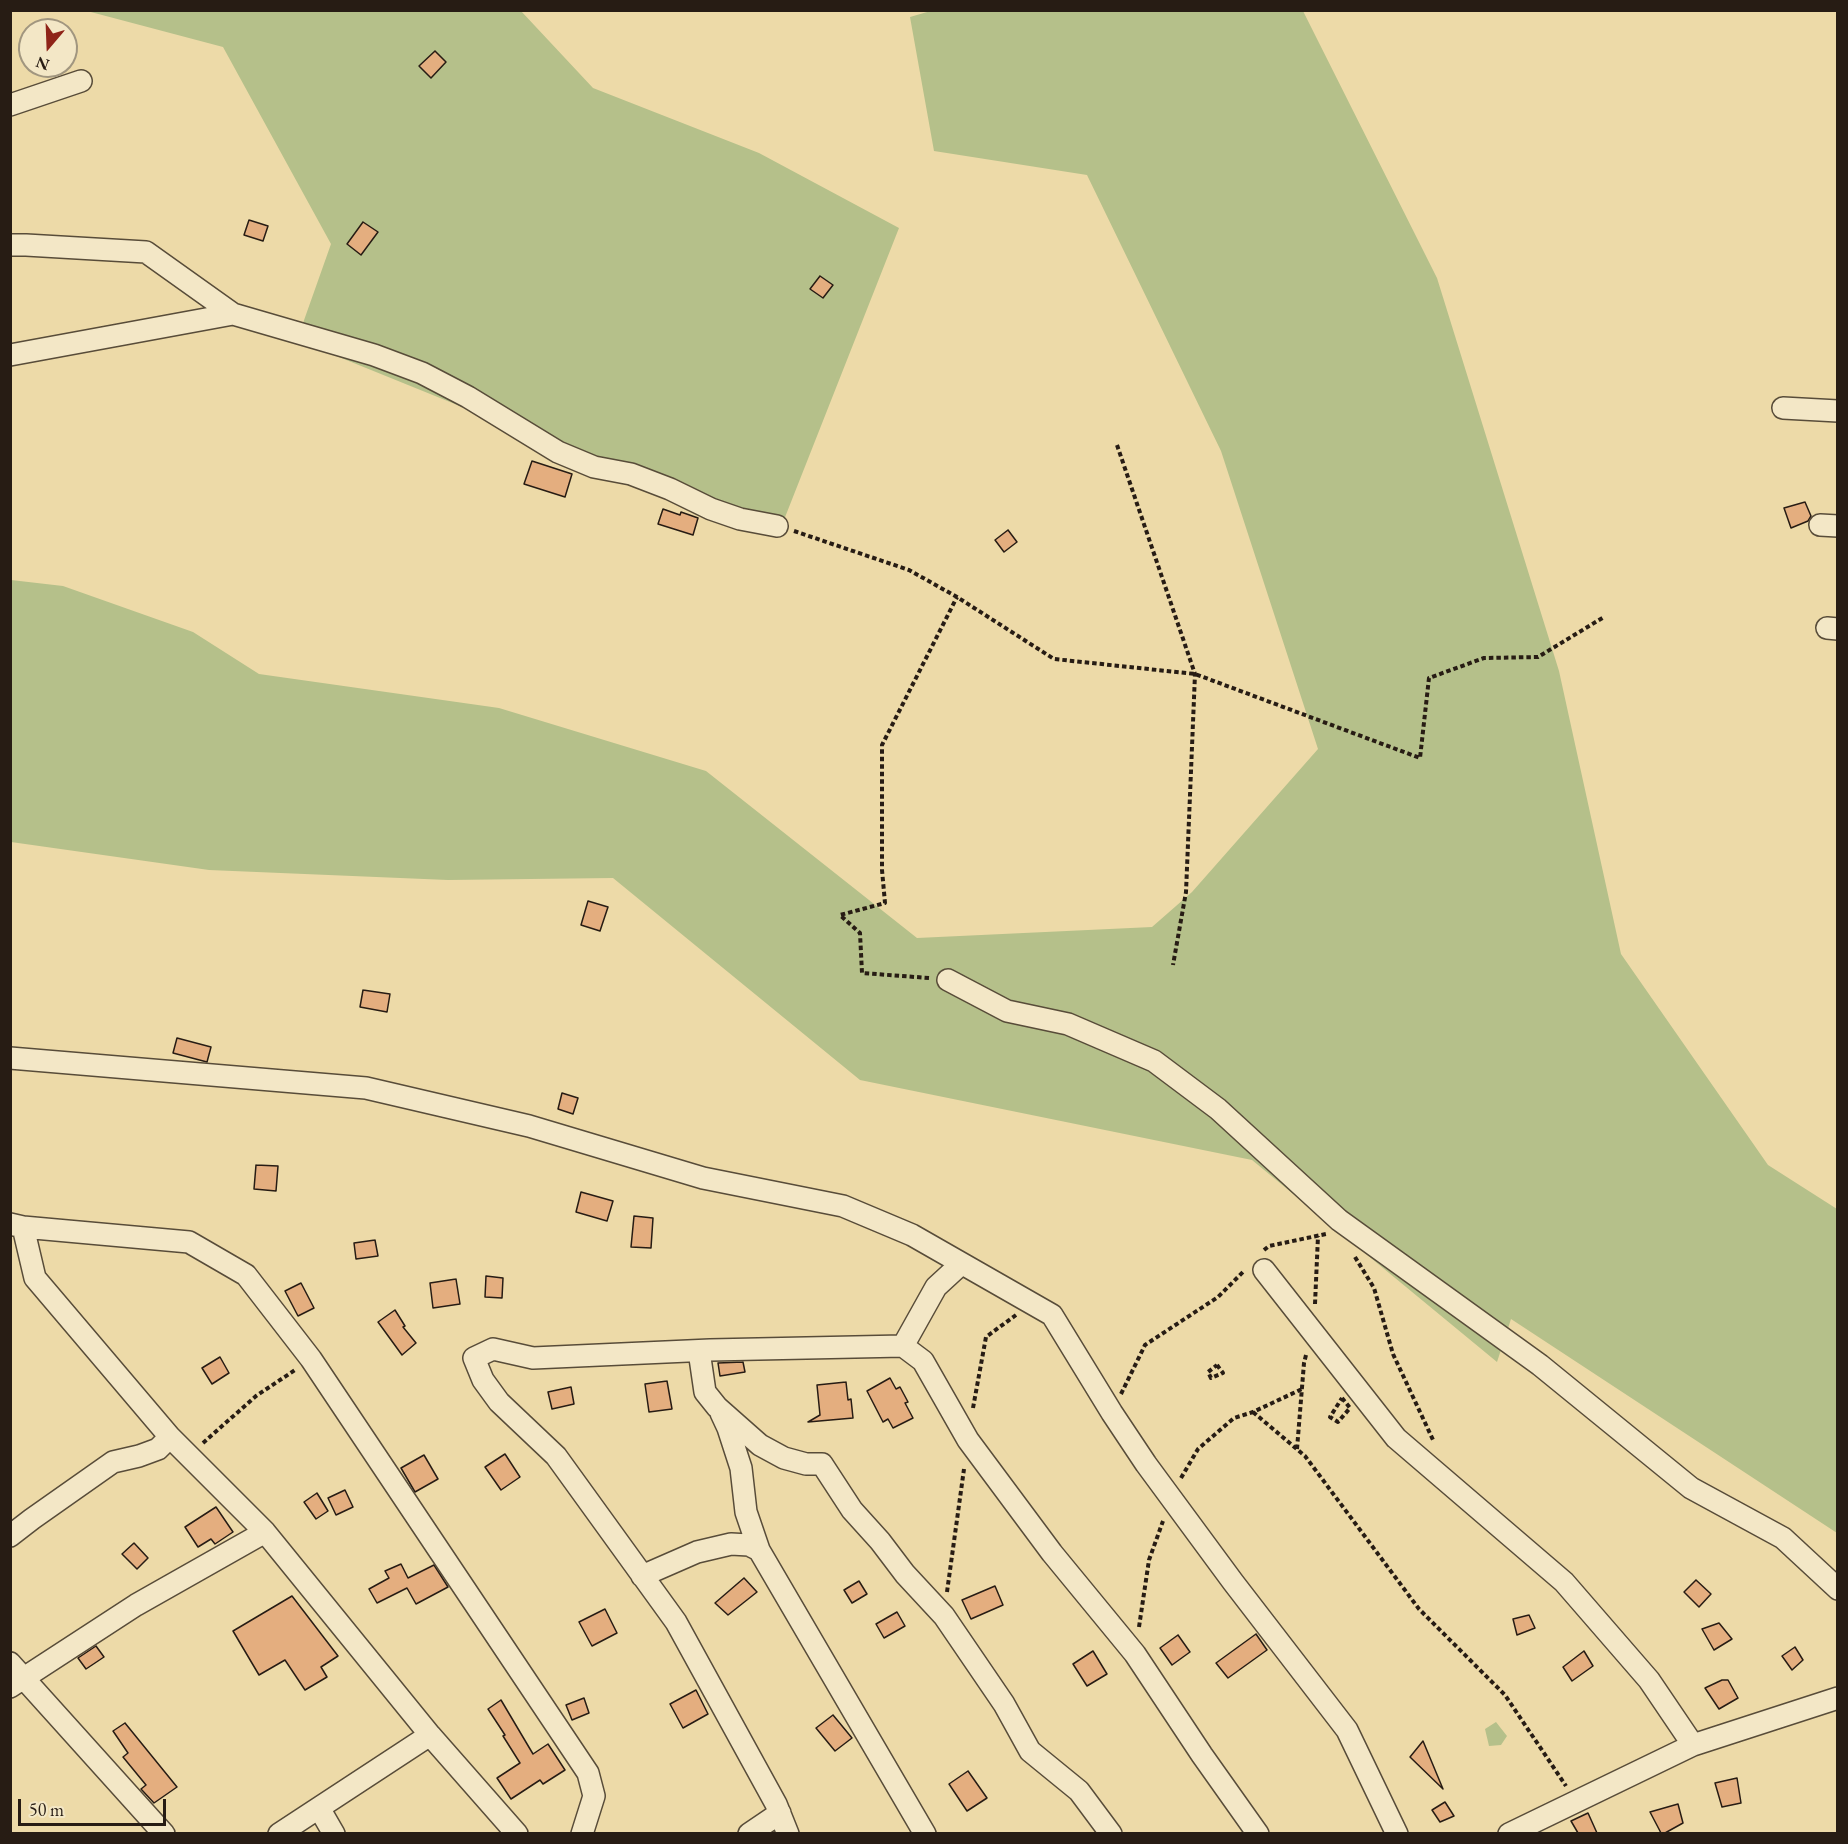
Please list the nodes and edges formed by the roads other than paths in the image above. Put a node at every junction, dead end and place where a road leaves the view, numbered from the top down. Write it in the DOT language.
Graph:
graph roads {
  1 [pos="81,81"];
  2 [pos="10,105"];
  3 [pos="10,246"];
  4 [pos="233,314"];
  5 [pos="10,355"];
  6 [pos="1783,408"];
  7 [pos="1838,411"];
  8 [pos="777,526"];
  9 [pos="948,980"];
  10 [pos="10,1058"];
  11 [pos="17,1226"];
  12 [pos="961,1264"];
  13 [pos="1257,1264"];
  14 [pos="903,1346"];
  15 [pos="699,1351"];
  16 [pos="717,1407"];
  17 [pos="170,1437"];
  18 [pos="265,1532"];
  19 [pos="10,1536"];
  20 [pos="759,1550"];
  21 [pos="642,1576"];
  22 [pos="1838,1589"];
  23 [pos="15,1676"];
  24 [pos="1838,1698"];
  25 [pos="430,1735"];
  26 [pos="1694,1745"];
  27 [pos="319,1808"];
  28 [pos="780,1813"];
  29 [pos="164,1833"];
  30 [pos="279,1833"];
  31 [pos="334,1833"];
  32 [pos="517,1833"];
  33 [pos="582,1833"];
  34 [pos="749,1833"];
  35 [pos="788,1833"];
  36 [pos="925,1833"];
  37 [pos="1111,1833"];
  38 [pos="1258,1833"];
  39 [pos="1397,1833"];
  40 [pos="1509,1833"];
  1 -- 2 [label="street"];
  3 -- 4 [label="street"];
  4 -- 5 [label="street"];
  4 -- 8 [label="street"];
  6 -- 7 [label="street"];
  9 -- 22 [label="street"];
  10 -- 12 [label="street"];
  11 -- 17 [label="street"];
  11 -- 33 [label="street"];
  12 -- 14 [label="street"];
  12 -- 39 [label="street"];
  13 -- 26 [label="street"];
  14 -- 15 [label="street"];
  14 -- 38 [label="street"];
  15 -- 16 [label="street"];
  15 -- 21 [label="street"];
  16 -- 20 [label="street"];
  16 -- 37 [label="street"];
  17 -- 18 [label="street"];
  17 -- 19 [label="street"];
  18 -- 23 [label="street"];
  18 -- 25 [label="street"];
  20 -- 21 [label="street"];
  20 -- 36 [label="street"];
  21 -- 28 [label="street"];
  23 -- 29 [label="street"];
  24 -- 26 [label="street"];
  25 -- 27 [label="street"];
  25 -- 32 [label="street"];
  26 -- 40 [label="street"];
  27 -- 30 [label="street"];
  27 -- 31 [label="street"];
  28 -- 34 [label="street"];
  28 -- 35 [label="street"];
}
